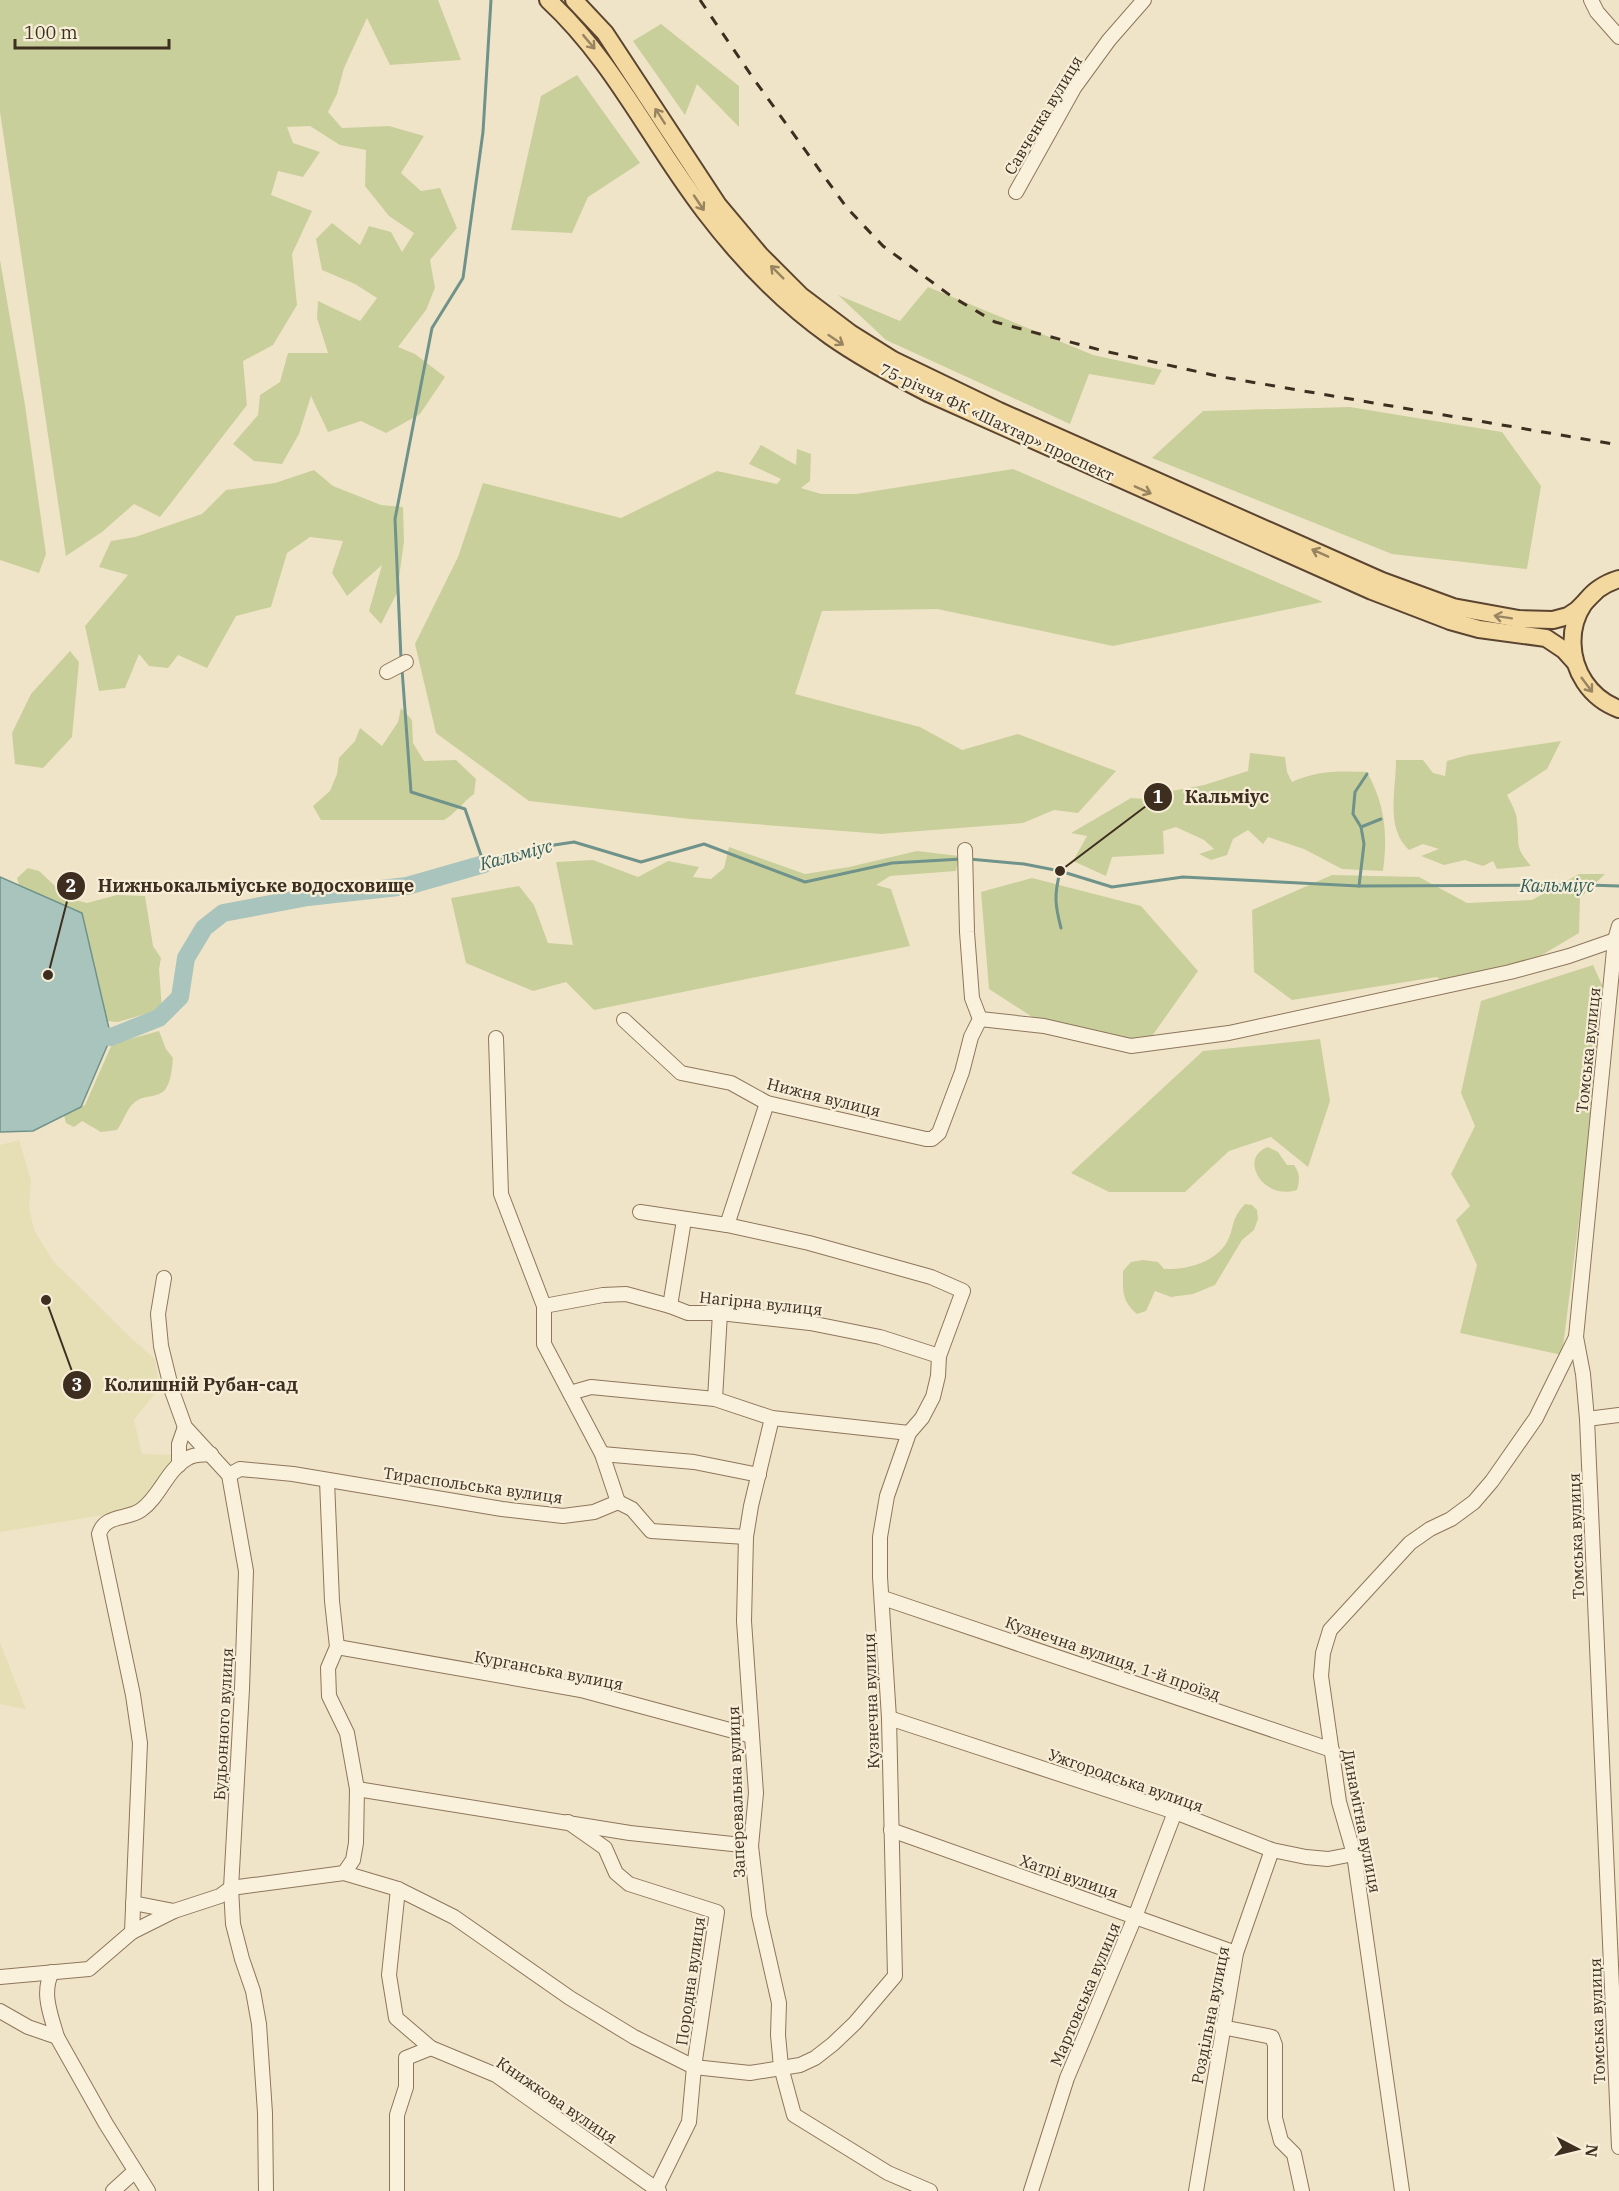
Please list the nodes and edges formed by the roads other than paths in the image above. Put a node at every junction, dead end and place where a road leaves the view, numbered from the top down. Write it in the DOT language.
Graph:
graph roads {
  1 [pos="548,0"];
  2 [pos="574,0"];
  3 [pos="1144,0"];
  4 [pos="1591,0"];
  5 [pos="1619,37"];
  6 [pos="1016,192"];
  7 [pos="1619,579"];
  8 [pos="1596,591"];
  9 [pos="1574,661"];
  10 [pos="406,662"];
  11 [pos="387,672"];
  12 [pos="1619,709"];
  13 [pos="965,850"];
  14 [pos="1617,933"];
  15 [pos="980,1019"];
  16 [pos="624,1020"];
  17 [pos="496,1038"];
  18 [pos="767,1102"];
  19 [pos="640,1212"];
  20 [pos="684,1220"];
  21 [pos="726,1225"];
  22 [pos="164,1278"];
  23 [pos="544,1306"];
  24 [pos="670,1306"];
  25 [pos="720,1313"];
  26 [pos="1576,1337"];
  27 [pos="939,1356"];
  28 [pos="570,1393"];
  29 [pos="715,1399"];
  30 [pos="1619,1415"];
  31 [pos="772,1418"];
  32 [pos="1587,1419"];
  33 [pos="185,1427"];
  34 [pos="909,1433"];
  35 [pos="211,1454"];
  36 [pos="602,1454"];
  37 [pos="179,1465"];
  38 [pos="229,1475"];
  39 [pos="759,1475"];
  40 [pos="327,1481"];
  41 [pos="618,1502"];
  42 [pos="746,1537"];
  43 [pos="883,1598"];
  44 [pos="337,1647"];
  45 [pos="889,1718"];
  46 [pos="752,1736"];
  47 [pos="1332,1750"];
  48 [pos="357,1788"];
  49 [pos="1176,1812"];
  50 [pos="568,1822"];
  51 [pos="891,1830"];
  52 [pos="751,1846"];
  53 [pos="1272,1850"];
  54 [pos="1354,1854"];
  55 [pos="344,1873"];
  56 [pos="231,1888"];
  57 [pos="398,1889"];
  58 [pos="133,1903"];
  59 [pos="174,1911"];
  60 [pos="1135,1917"];
  61 [pos="132,1932"];
  62 [pos="1236,1953"];
  63 [pos="52,1972"];
  64 [pos="0,1977"];
  65 [pos="0,2010"];
  66 [pos="1222,2026"];
  67 [pos="57,2037"];
  68 [pos="432,2048"];
  69 [pos="694,2067"];
  70 [pos="781,2067"];
  71 [pos="1619,2147"];
  72 [pos="135,2171"];
  73 [pos="656,2190"];
  74 [pos="113,2191"];
  75 [pos="148,2191"];
  76 [pos="266,2191"];
  77 [pos="397,2191"];
  78 [pos="930,2191"];
  79 [pos="1031,2191"];
  80 [pos="1196,2191"];
  81 [pos="1302,2191"];
  82 [pos="1402,2191"];
  1 -- 9 [label="main road, 75-річчя ФК «Шахтар» проспект, one-way"];
  8 -- 2 [label="main road, 75-річчя ФК «Шахтар» проспект, one-way"];
  3 -- 6 [label="street, Савченка вулиця"];
  4 -- 5 [label="street"];
  7 -- 8 [label="main road"];
  8 -- 9 [label="main road"];
  9 -- 12 [label="main road, one-way"];
  10 -- 11 [label="street"];
  13 -- 15 [label="street"];
  14 -- 15 [label="street"];
  14 -- 26 [label="street, Томська вулиця"];
  15 -- 18 [label="street, Нижня вулиця"];
  16 -- 18 [label="street, Нижня вулиця"];
  17 -- 23 [label="street"];
  18 -- 21 [label="street"];
  19 -- 20 [label="street"];
  20 -- 21 [label="street"];
  20 -- 24 [label="street"];
  21 -- 27 [label="street, Кузнечна вулиця"];
  22 -- 33 [label="street"];
  23 -- 24 [label="street, Нагірна вулиця"];
  23 -- 28 [label="street"];
  24 -- 25 [label="street, Нагірна вулиця"];
  25 -- 27 [label="street, Нагірна вулиця"];
  25 -- 29 [label="street"];
  26 -- 32 [label="street, Томська вулиця"];
  26 -- 47 [label="street, Динамітна вулиця"];
  27 -- 34 [label="street, Кузнечна вулиця"];
  28 -- 29 [label="street"];
  28 -- 36 [label="street"];
  29 -- 31 [label="street"];
  30 -- 32 [label="street"];
  31 -- 34 [label="street"];
  31 -- 39 [label="street, Заперевальна вулиця"];
  32 -- 71 [label="street, Томська вулиця"];
  33 -- 35 [label="street"];
  33 -- 37 [label="street"];
  34 -- 43 [label="street, Кузнечна вулиця"];
  35 -- 37 [label="street"];
  35 -- 38 [label="street"];
  36 -- 39 [label="street"];
  36 -- 41 [label="street"];
  37 -- 58 [label="street"];
  38 -- 40 [label="street, Тираспольська вулиця"];
  38 -- 56 [label="street, Будьонного вулиця"];
  39 -- 42 [label="street, Заперевальна вулиця"];
  40 -- 41 [label="street, Тираспольська вулиця"];
  40 -- 44 [label="street"];
  41 -- 42 [label="street"];
  42 -- 46 [label="street, Заперевальна вулиця"];
  43 -- 45 [label="street, Кузнечна вулиця"];
  43 -- 47 [label="street, Кузнечна вулиця, 1-й проїзд"];
  44 -- 46 [label="street, Курганська вулиця"];
  44 -- 48 [label="street"];
  45 -- 49 [label="street, Ужгородська вулиця"];
  45 -- 51 [label="street, Кузнечна вулиця"];
  46 -- 52 [label="street, Заперевальна вулиця"];
  47 -- 54 [label="street, Динамітна вулиця"];
  48 -- 50 [label="street, Породна вулиця"];
  48 -- 55 [label="street"];
  49 -- 53 [label="street, Ужгородська вулиця"];
  49 -- 60 [label="street, Мартовська вулиця"];
  50 -- 52 [label="street, Породна вулиця"];
  50 -- 69 [label="street, Породна вулиця"];
  51 -- 60 [label="street, Хатрі вулиця"];
  51 -- 70 [label="street, Кузнечна вулиця"];
  52 -- 70 [label="street, Заперевальна вулиця"];
  53 -- 54 [label="street, Ужгородська вулиця"];
  53 -- 62 [label="street, Роздільна вулиця"];
  54 -- 82 [label="street, Динамітна вулиця"];
  55 -- 56 [label="street"];
  55 -- 57 [label="street"];
  56 -- 59 [label="street"];
  56 -- 76 [label="street, Будьонного вулиця"];
  57 -- 68 [label="street, Книжкова вулиця"];
  57 -- 69 [label="street"];
  58 -- 59 [label="street"];
  58 -- 61 [label="street"];
  59 -- 61 [label="street"];
  60 -- 62 [label="street, Хатрі вулиця"];
  60 -- 79 [label="street, Мартовська вулиця"];
  61 -- 63 [label="street"];
  62 -- 66 [label="street, Роздільна вулиця"];
  63 -- 64 [label="street"];
  63 -- 67 [label="street"];
  65 -- 67 [label="street"];
  66 -- 80 [label="street, Роздільна вулиця"];
  66 -- 81 [label="street"];
  67 -- 72 [label="street"];
  68 -- 73 [label="street, Книжкова вулиця"];
  68 -- 77 [label="street"];
  69 -- 70 [label="street, Кузнечна вулиця"];
  69 -- 73 [label="street, Породна вулиця"];
  70 -- 78 [label="street, Заперевальна вулиця"];
  72 -- 74 [label="street"];
  72 -- 75 [label="street"];
}
